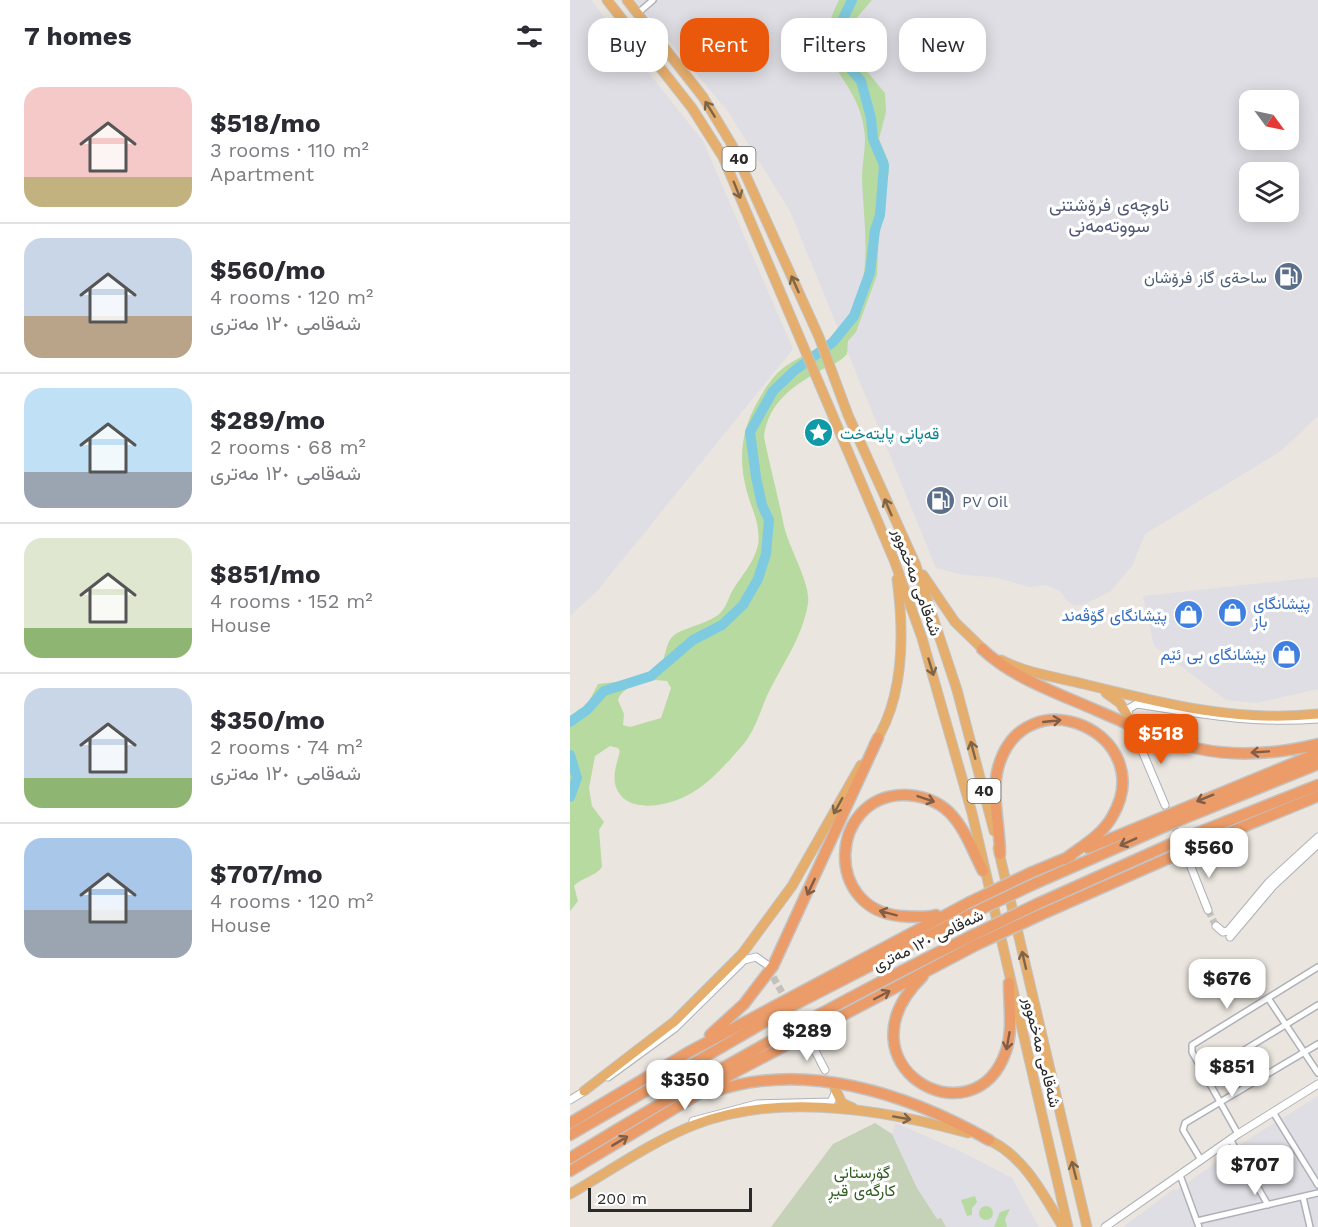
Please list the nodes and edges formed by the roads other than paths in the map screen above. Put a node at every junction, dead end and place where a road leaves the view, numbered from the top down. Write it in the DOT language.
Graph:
graph roads {
  1 [pos="607,0"];
  2 [pos="627,0"];
  3 [pos="653,0"];
  4 [pos="638,13"];
  5 [pos="622,18"];
  6 [pos="672,57"];
  7 [pos="668,60"];
  8 [pos="666,72"];
  9 [pos="894,560"];
  10 [pos="915,563"];
  11 [pos="982,649"];
  12 [pos="1088,685"];
  13 [pos="1318,714"];
  14 [pos="1129,718"];
  15 [pos="1318,719"];
  16 [pos="1135,734"];
  17 [pos="878,738"];
  18 [pos="1318,744"];
  19 [pos="1318,753"];
  20 [pos="1318,764"];
  21 [pos="1318,785"];
  22 [pos="1318,796"];
  23 [pos="1165,805"];
  24 [pos="989,809"];
  25 [pos="972,813"];
  26 [pos="1318,837"];
  27 [pos="1318,844"];
  28 [pos="1000,854"];
  29 [pos="1187,857"];
  30 [pos="1065,859"];
  31 [pos="983,871"];
  32 [pos="1032,879"];
  33 [pos="1209,910"];
  34 [pos="945,912"];
  35 [pos="1216,926"];
  36 [pos="1230,937"];
  37 [pos="975,940"];
  38 [pos="766,964"];
  39 [pos="1318,967"];
  40 [pos="930,969"];
  41 [pos="1010,983"];
  42 [pos="1268,998"];
  43 [pos="1318,1005"];
  44 [pos="1286,1025"];
  45 [pos="811,1043"];
  46 [pos="1318,1044"];
  47 [pos="1305,1052"];
  48 [pos="687,1053"];
  49 [pos="825,1070"];
  50 [pos="1318,1073"];
  51 [pos="1205,1074"];
  52 [pos="1317,1087"];
  53 [pos="835,1090"];
  54 [pos="584,1091"];
  55 [pos="570,1101"];
  56 [pos="685,1102"];
  57 [pos="1221,1103"];
  58 [pos="1273,1112"];
  59 [pos="870,1113"];
  60 [pos="570,1122"];
  61 [pos="1238,1134"];
  62 [pos="570,1136"];
  63 [pos="1230,1139"];
  64 [pos="989,1140"];
  65 [pos="570,1158"];
  66 [pos="1201,1160"];
  67 [pos="570,1171"];
  68 [pos="1180,1174"];
  69 [pos="1318,1185"];
  70 [pos="570,1193"];
  71 [pos="1318,1193"];
  72 [pos="1303,1197"];
  73 [pos="1268,1205"];
  74 [pos="1198,1224"];
  75 [pos="1063,1227"];
  76 [pos="1068,1227"];
  77 [pos="1087,1227"];
  78 [pos="1105,1227"];
  79 [pos="1310,1227"];
  1 -- 5 [label="highway, شەقامی مەخموور / 40"];
  2 -- 4 [label="highway, شەقامی مەخموور / 40"];
  3 -- 4 [label="street"];
  4 -- 6 [label="highway, شەقامی مەخموور / 40"];
  6 -- 7 [label="highway"];
  10 -- 6 [label="highway, شەقامی مەخموور / 40, one-way"];
  8 -- 9 [label="highway, شەقامی مەخموور / 40, one-way"];
  9 -- 17 [label="highway"];
  9 -- 25 [label="highway, شەقامی مەخموور / 40, one-way"];
  10 -- 11 [label="highway"];
  24 -- 10 [label="highway, شەقامی مەخموور / 40, one-way"];
  11 -- 12 [label="highway"];
  18 -- 11 [label="highway, one-way"];
  12 -- 13 [label="highway"];
  12 -- 14 [label="highway"];
  14 -- 15 [label="street"];
  16 -- 23 [label="street"];
  17 -- 48 [label="highway, one-way"];
  17 -- 54 [label="highway, one-way"];
  19 -- 30 [label="highway, one-way"];
  20 -- 32 [label="highway, شەقامی ١٢٠ مەتری, one-way"];
  21 -- 37 [label="highway, شەقامی ١٢٠ مەتری, bridge"];
  22 -- 37 [label="highway, bridge"];
  24 -- 25 [label="highway"];
  24 -- 28 [label="highway, شەقامی مەخموور / 40"];
  25 -- 31 [label="highway, شەقامی مەخموور / 40"];
  26 -- 35 [label="street"];
  27 -- 36 [label="street"];
  28 -- 30 [label="highway, one-way"];
  77 -- 28 [label="highway, شەقامی مەخموور / 40, one-way"];
  29 -- 33 [label="street"];
  30 -- 32 [label="highway"];
  34 -- 31 [label="highway, one-way"];
  31 -- 41 [label="highway, شەقامی مەخموور / 40"];
  32 -- 34 [label="highway, bridge"];
  32 -- 62 [label="highway, شەقامی ١٢٠ مەتری, bridge"];
  34 -- 48 [label="highway"];
  37 -- 40 [label="highway"];
  37 -- 65 [label="highway, شەقامی ١٢٠ مەتری"];
  38 -- 54 [label="street"];
  39 -- 42 [label="street"];
  41 -- 40 [label="highway, one-way"];
  56 -- 40 [label="highway, one-way"];
  41 -- 76 [label="highway, شەقامی مەخموور / 40"];
  42 -- 44 [label="street"];
  42 -- 51 [label="street"];
  43 -- 44 [label="street"];
  44 -- 47 [label="street"];
  44 -- 51 [label="street"];
  45 -- 49 [label="street"];
  46 -- 47 [label="street"];
  47 -- 50 [label="street"];
  47 -- 57 [label="street"];
  48 -- 60 [label="highway"];
  51 -- 57 [label="street"];
  52 -- 58 [label="street"];
  53 -- 59 [label="highway"];
  53 -- 70 [label="street"];
  54 -- 55 [label="street"];
  56 -- 64 [label="highway"];
  67 -- 56 [label="highway, one-way"];
  57 -- 61 [label="street"];
  57 -- 66 [label="street"];
  58 -- 61 [label="street"];
  58 -- 69 [label="street"];
  59 -- 64 [label="highway, one-way"];
  59 -- 70 [label="highway"];
  61 -- 63 [label="street"];
  63 -- 66 [label="street"];
  63 -- 73 [label="street"];
  64 -- 75 [label="highway"];
  66 -- 68 [label="street"];
  68 -- 74 [label="street"];
  68 -- 78 [label="street"];
  71 -- 72 [label="street"];
  72 -- 73 [label="street"];
  72 -- 79 [label="street"];
  73 -- 74 [label="street"];
}
